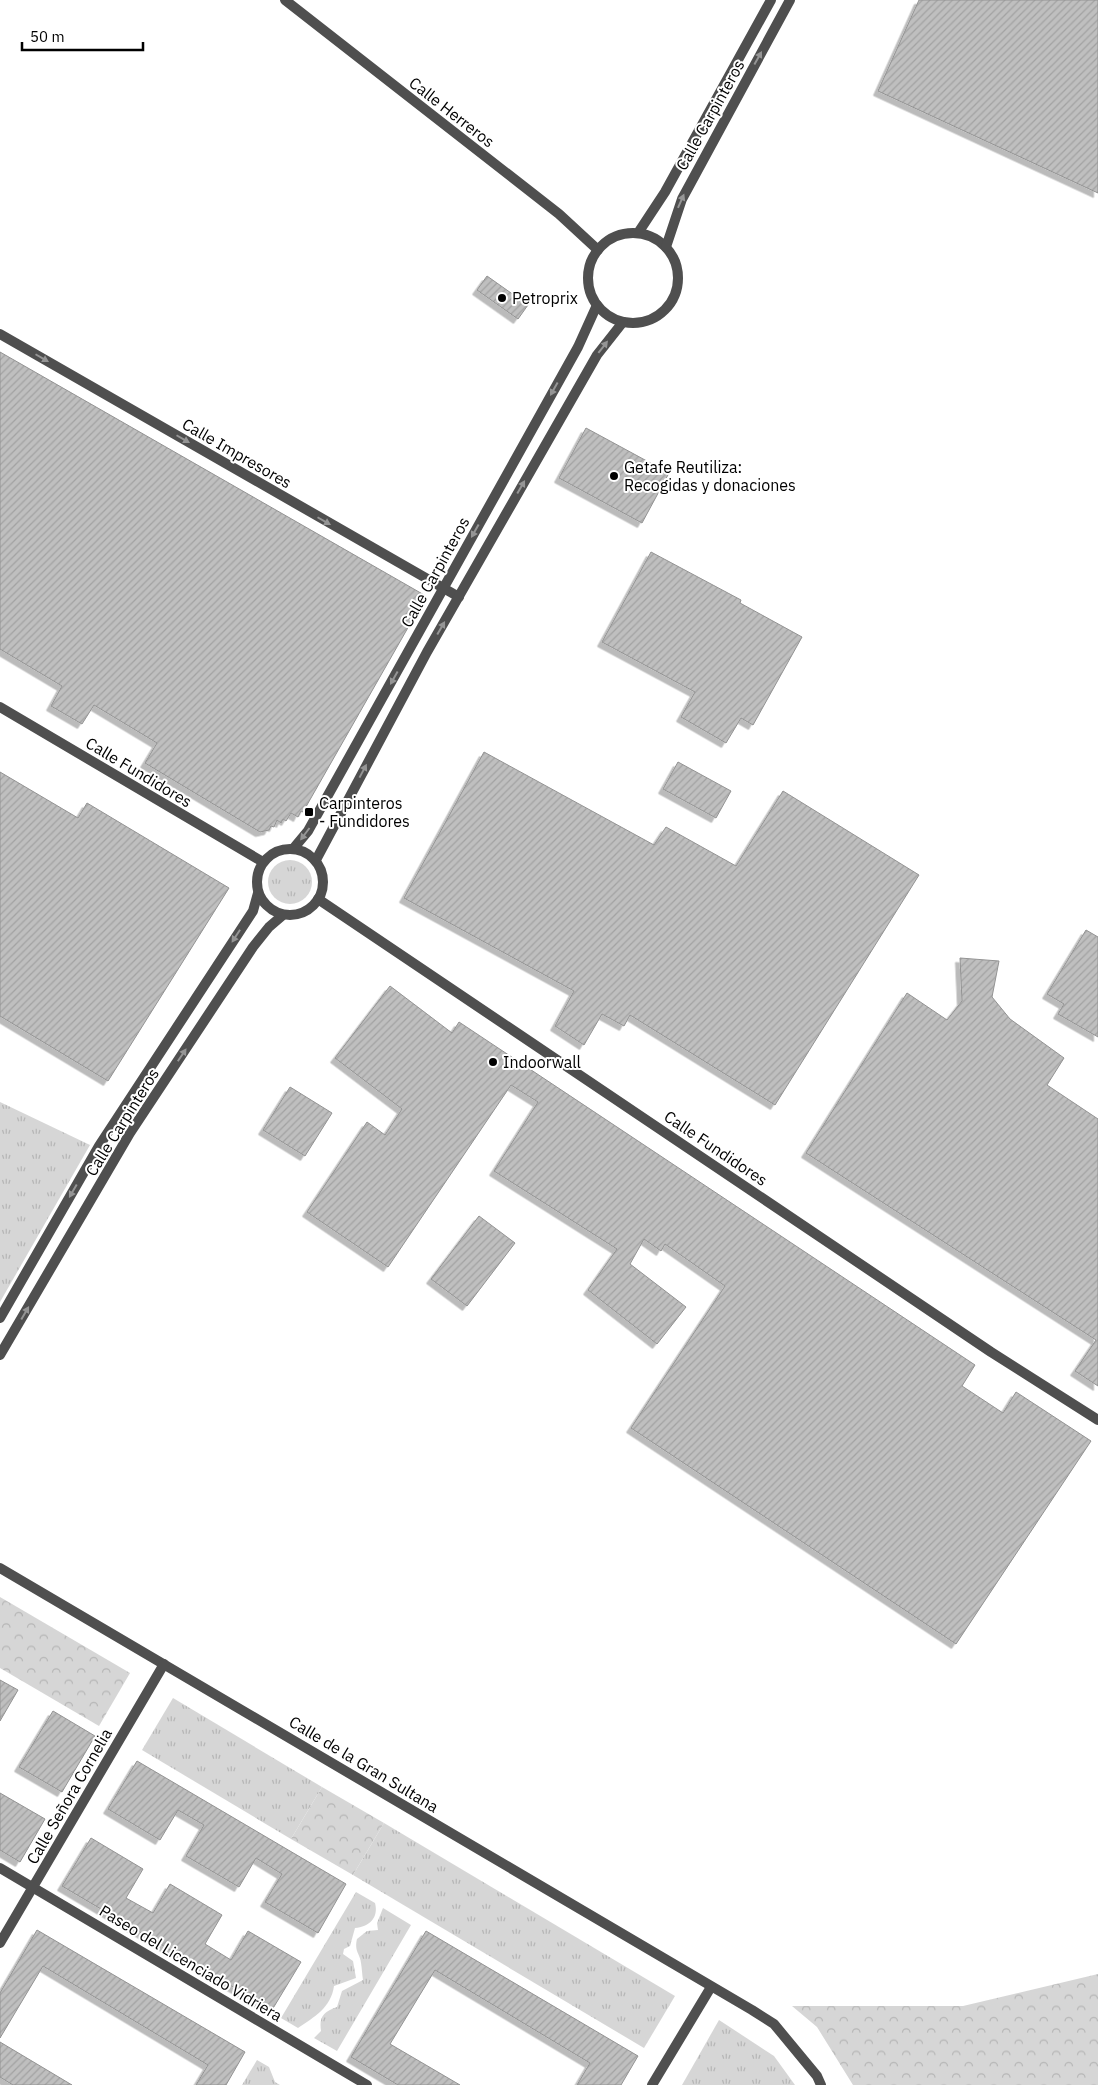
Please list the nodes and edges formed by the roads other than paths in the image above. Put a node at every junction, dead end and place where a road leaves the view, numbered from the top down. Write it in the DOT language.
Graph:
graph roads {
  1 [pos="285,0"];
  2 [pos="771,0"];
  3 [pos="790,0"];
  4 [pos="638,233"];
  5 [pos="666,248"];
  6 [pos="598,250"];
  7 [pos="597,305"];
  8 [pos="623,322"];
  9 [pos="0,334"];
  10 [pos="443,589"];
  11 [pos="459,597"];
  12 [pos="0,707"];
  13 [pos="293,849"];
  14 [pos="316,860"];
  15 [pos="263,862"];
  16 [pos="258,893"];
  17 [pos="318,899"];
  18 [pos="284,915"];
  19 [pos="0,1318"];
  20 [pos="0,1355"];
  21 [pos="1098,1420"];
  22 [pos="0,1568"];
  23 [pos="164,1664"];
  24 [pos="0,1868"];
  25 [pos="33,1887"];
  26 [pos="0,1943"];
  27 [pos="711,1987"];
  28 [pos="367,2085"];
  29 [pos="652,2085"];
  30 [pos="821,2085"];
  1 -- 6 [label="street, Calle Herreros"];
  2 -- 4 [label="street, Calle Carpinteros"];
  5 -- 3 [label="street, Calle Carpinteros, one-way"];
  4 -- 5 [label="street"];
  4 -- 6 [label="street"];
  5 -- 8 [label="street"];
  6 -- 7 [label="street"];
  7 -- 8 [label="street"];
  7 -- 10 [label="street, Calle Carpinteros, one-way"];
  11 -- 8 [label="street, Calle Carpinteros, one-way"];
  9 -- 10 [label="street, Calle Impresores, one-way"];
  10 -- 11 [label="street, Calle Impresores"];
  10 -- 13 [label="street, Calle Carpinteros, one-way"];
  14 -- 11 [label="street, Calle Carpinteros, one-way"];
  12 -- 15 [label="street, Calle Fundidores"];
  13 -- 14 [label="street"];
  13 -- 15 [label="street"];
  14 -- 17 [label="street"];
  15 -- 16 [label="street"];
  16 -- 18 [label="street"];
  16 -- 19 [label="street, Calle Carpinteros, one-way"];
  17 -- 18 [label="street"];
  17 -- 21 [label="street, Calle Fundidores"];
  20 -- 18 [label="street, Calle Carpinteros, one-way"];
  22 -- 23 [label="street, Calle de la Gran Sultana"];
  23 -- 25 [label="street, Calle Señora Cornelia"];
  23 -- 27 [label="street, Calle de la Gran Sultana"];
  24 -- 25 [label="street, Paseo del Licenciado Vidriera"];
  25 -- 26 [label="street, Calle Señora Cornelia"];
  25 -- 28 [label="street, Paseo del Licenciado Vidriera"];
  27 -- 29 [label="street"];
  27 -- 30 [label="street, Calle de la Gran Sultana"];
}
